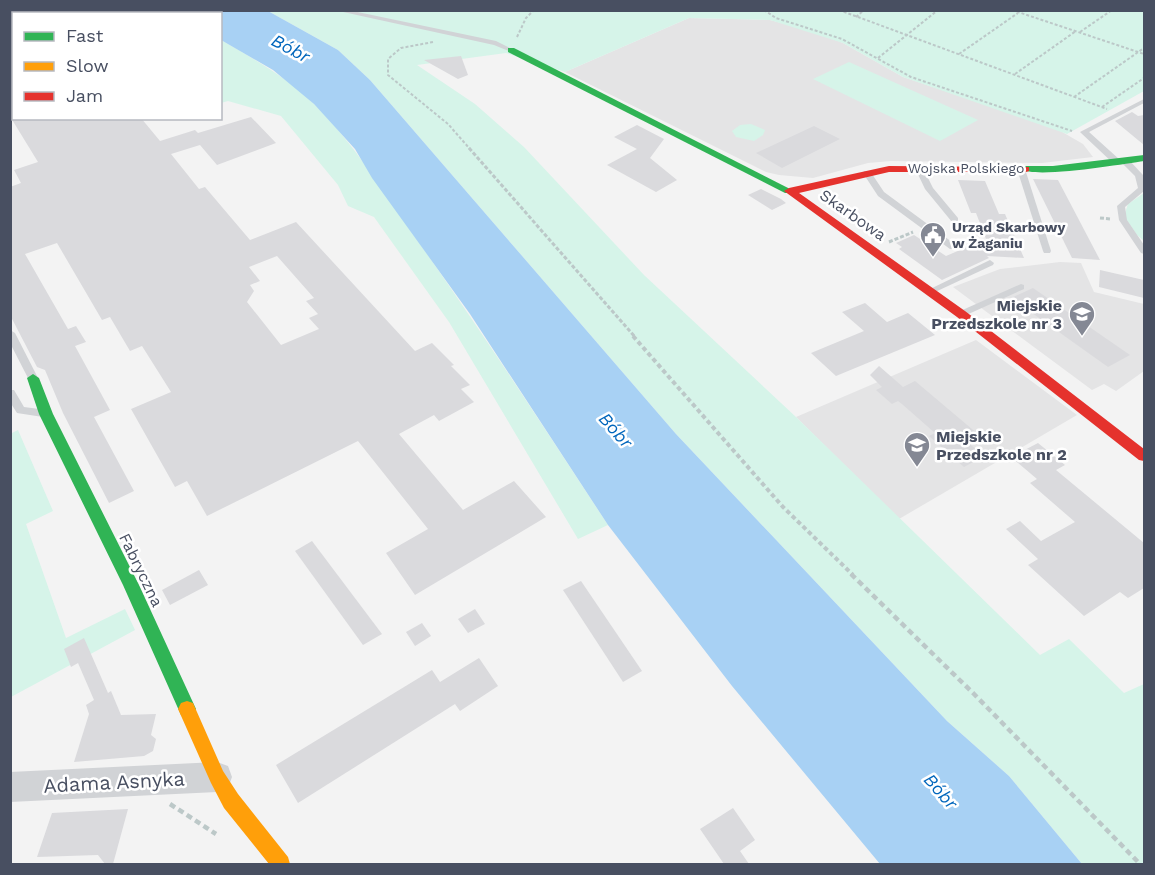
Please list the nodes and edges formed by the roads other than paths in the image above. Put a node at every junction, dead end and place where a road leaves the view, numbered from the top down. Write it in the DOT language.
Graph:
graph roads {
  1 [pos="337,10"];
  2 [pos="511,50"];
  3 [pos="1144,101"];
  4 [pos="1144,158"];
  5 [pos="1121,161"];
  6 [pos="919,168"];
  7 [pos="1021,168"];
  8 [pos="867,173"];
  9 [pos="1142,176"];
  10 [pos="790,192"];
  11 [pos="955,220"];
  12 [pos="952,247"];
  13 [pos="1047,251"];
  14 [pos="1144,251"];
  15 [pos="990,263"];
  16 [pos="1021,287"];
  17 [pos="930,291"];
  18 [pos="961,314"];
  19 [pos="10,333"];
  20 [pos="33,378"];
  21 [pos="10,393"];
  22 [pos="46,414"];
  23 [pos="1144,456"];
  24 [pos="217,777"];
  25 [pos="10,787"];
  26 [pos="281,864"];
  1 -- 2 [label="lane"];
  2 -- 10 [label="street, Skarbowa"];
  3 -- 5 [label="lane"];
  4 -- 5 [label="street, Wojska Polskiego"];
  5 -- 7 [label="street, Wojska Polskiego"];
  5 -- 9 [label="lane"];
  6 -- 7 [label="street, Wojska Polskiego"];
  6 -- 8 [label="street, Wojska Polskiego"];
  6 -- 11 [label="lane"];
  7 -- 13 [label="lane"];
  8 -- 10 [label="street, Wojska Polskiego"];
  8 -- 12 [label="lane"];
  9 -- 14 [label="lane"];
  10 -- 17 [label="street, Skarbowa"];
  15 -- 17 [label="lane"];
  16 -- 18 [label="lane"];
  17 -- 18 [label="street, Skarbowa"];
  18 -- 23 [label="street, Skarbowa"];
  19 -- 20 [label="lane"];
  20 -- 22 [label="street, Fabryczna"];
  21 -- 22 [label="lane"];
  22 -- 24 [label="street, Fabryczna"];
  24 -- 25 [label="street, Adama Asnyka"];
  24 -- 26 [label="street, Fabryczna"];
}
